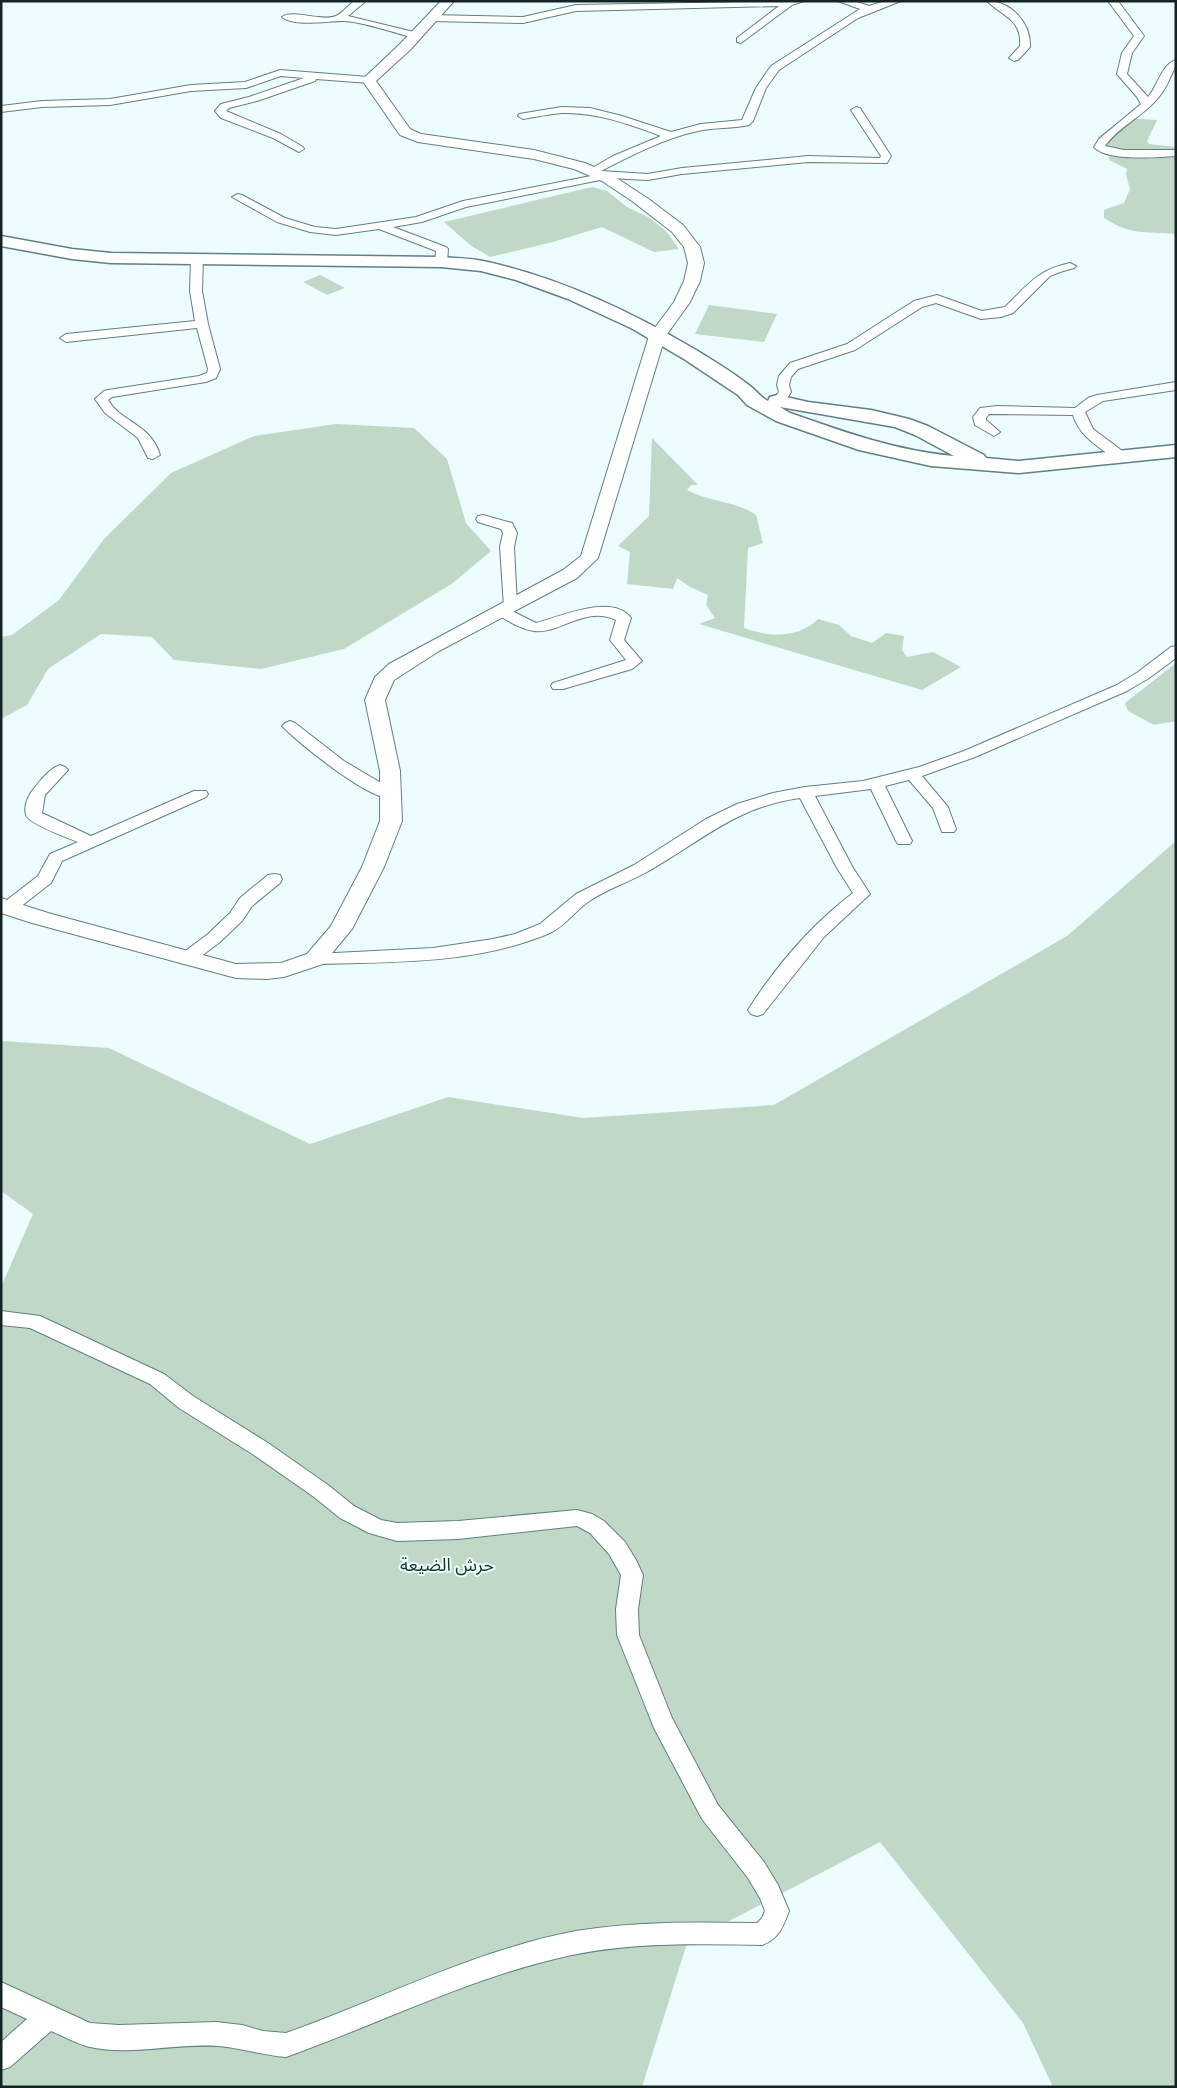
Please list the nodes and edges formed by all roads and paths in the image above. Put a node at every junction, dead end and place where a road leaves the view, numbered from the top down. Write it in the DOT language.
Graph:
graph roads {
  1 [pos="361,1"];
  2 [pos="448,1"];
  3 [pos="799,1"];
  4 [pos="843,1"];
  5 [pos="896,1"];
  6 [pos="992,1"];
  7 [pos="1113,1"];
  8 [pos="788,4"];
  9 [pos="869,9"];
  10 [pos="287,17"];
  11 [pos="345,18"];
  12 [pos="432,18"];
  13 [pos="414,35"];
  14 [pos="741,40"];
  15 [pos="1014,58"];
  16 [pos="1176,63"];
  17 [pos="316,77"];
  18 [pos="369,80"];
  19 [pos="1146,105"];
  20 [pos="1,109"];
  21 [pos="856,110"];
  22 [pos="523,116"];
  23 [pos="672,136"];
  24 [pos="299,149"];
  25 [pos="1176,153"];
  26 [pos="599,174"];
  27 [pos="648,177"];
  28 [pos="628,192"];
  29 [pos="238,198"];
  30 [pos="378,225"];
  31 [pos="1,240"];
  32 [pos="197,258"];
  33 [pos="441,262"];
  34 [pos="1070,266"];
  35 [pos="202,324"];
  36 [pos="657,336"];
  37 [pos="66,338"];
  38 [pos="1176,386"];
  39 [pos="782,408"];
  40 [pos="1078,411"];
  41 [pos="994,432"];
  42 [pos="1176,451"];
  43 [pos="152,455"];
  44 [pos="1120,456"];
  45 [pos="990,464"];
  46 [pos="483,519"];
  47 [pos="505,608"];
  48 [pos="1176,650"];
  49 [pos="558,686"];
  50 [pos="290,726"];
  51 [pos="60,770"];
  52 [pos="912,774"];
  53 [pos="876,784"];
  54 [pos="805,792"];
  55 [pos="200,794"];
  56 [pos="392,796"];
  57 [pos="948,829"];
  58 [pos="904,841"];
  59 [pos="91,842"];
  60 [pos="274,879"];
  61 [pos="5,906"];
  62 [pos="315,958"];
  63 [pos="186,959"];
  64 [pos="758,1010"];
  65 [pos="1,1318"];
  66 [pos="1,1994"];
  67 [pos="48,2017"];
  68 [pos="1,2058"];
  1 -- 11 [label="street"];
  2 -- 12 [label="street"];
  3 -- 8 [label="street"];
  4 -- 9 [label="street"];
  5 -- 9 [label="street"];
  6 -- 15 [label="street"];
  7 -- 19 [label="street"];
  8 -- 12 [label="street"];
  8 -- 14 [label="street"];
  9 -- 23 [label="street"];
  10 -- 11 [label="street"];
  11 -- 13 [label="street"];
  12 -- 13 [label="street"];
  13 -- 18 [label="street"];
  16 -- 19 [label="street"];
  17 -- 18 [label="street"];
  17 -- 20 [label="street"];
  17 -- 24 [label="street"];
  18 -- 26 [label="street"];
  19 -- 25 [label="street"];
  21 -- 27 [label="street"];
  22 -- 23 [label="street"];
  23 -- 26 [label="street"];
  26 -- 27 [label="street"];
  26 -- 28 [label="street"];
  26 -- 30 [label="street"];
  27 -- 28 [label="street"];
  28 -- 36 [label="street"];
  29 -- 30 [label="street"];
  30 -- 33 [label="street"];
  31 -- 32 [label="main road"];
  32 -- 33 [label="main road"];
  32 -- 35 [label="street"];
  33 -- 36 [label="main road"];
  34 -- 39 [label="street"];
  35 -- 37 [label="street"];
  35 -- 43 [label="street"];
  36 -- 39 [label="main road"];
  36 -- 47 [label="street"];
  38 -- 40 [label="street"];
  39 -- 45 [label="main road"];
  39 -- 45 [label="main road"];
  40 -- 41 [label="street"];
  40 -- 44 [label="street"];
  42 -- 44 [label="main road"];
  44 -- 45 [label="main road"];
  46 -- 47 [label="street"];
  47 -- 49 [label="street"];
  47 -- 56 [label="street"];
  48 -- 52 [label="street"];
  50 -- 56 [label="street"];
  51 -- 59 [label="street"];
  52 -- 53 [label="street"];
  52 -- 57 [label="street"];
  53 -- 54 [label="street"];
  53 -- 58 [label="street"];
  54 -- 62 [label="street"];
  54 -- 64 [label="street"];
  55 -- 59 [label="street"];
  56 -- 62 [label="street"];
  59 -- 61 [label="street"];
  60 -- 63 [label="street"];
  61 -- 63 [label="street"];
  62 -- 63 [label="street"];
  65 -- 67 [label="street"];
  66 -- 67 [label="street"];
  67 -- 68 [label="street"];
}
